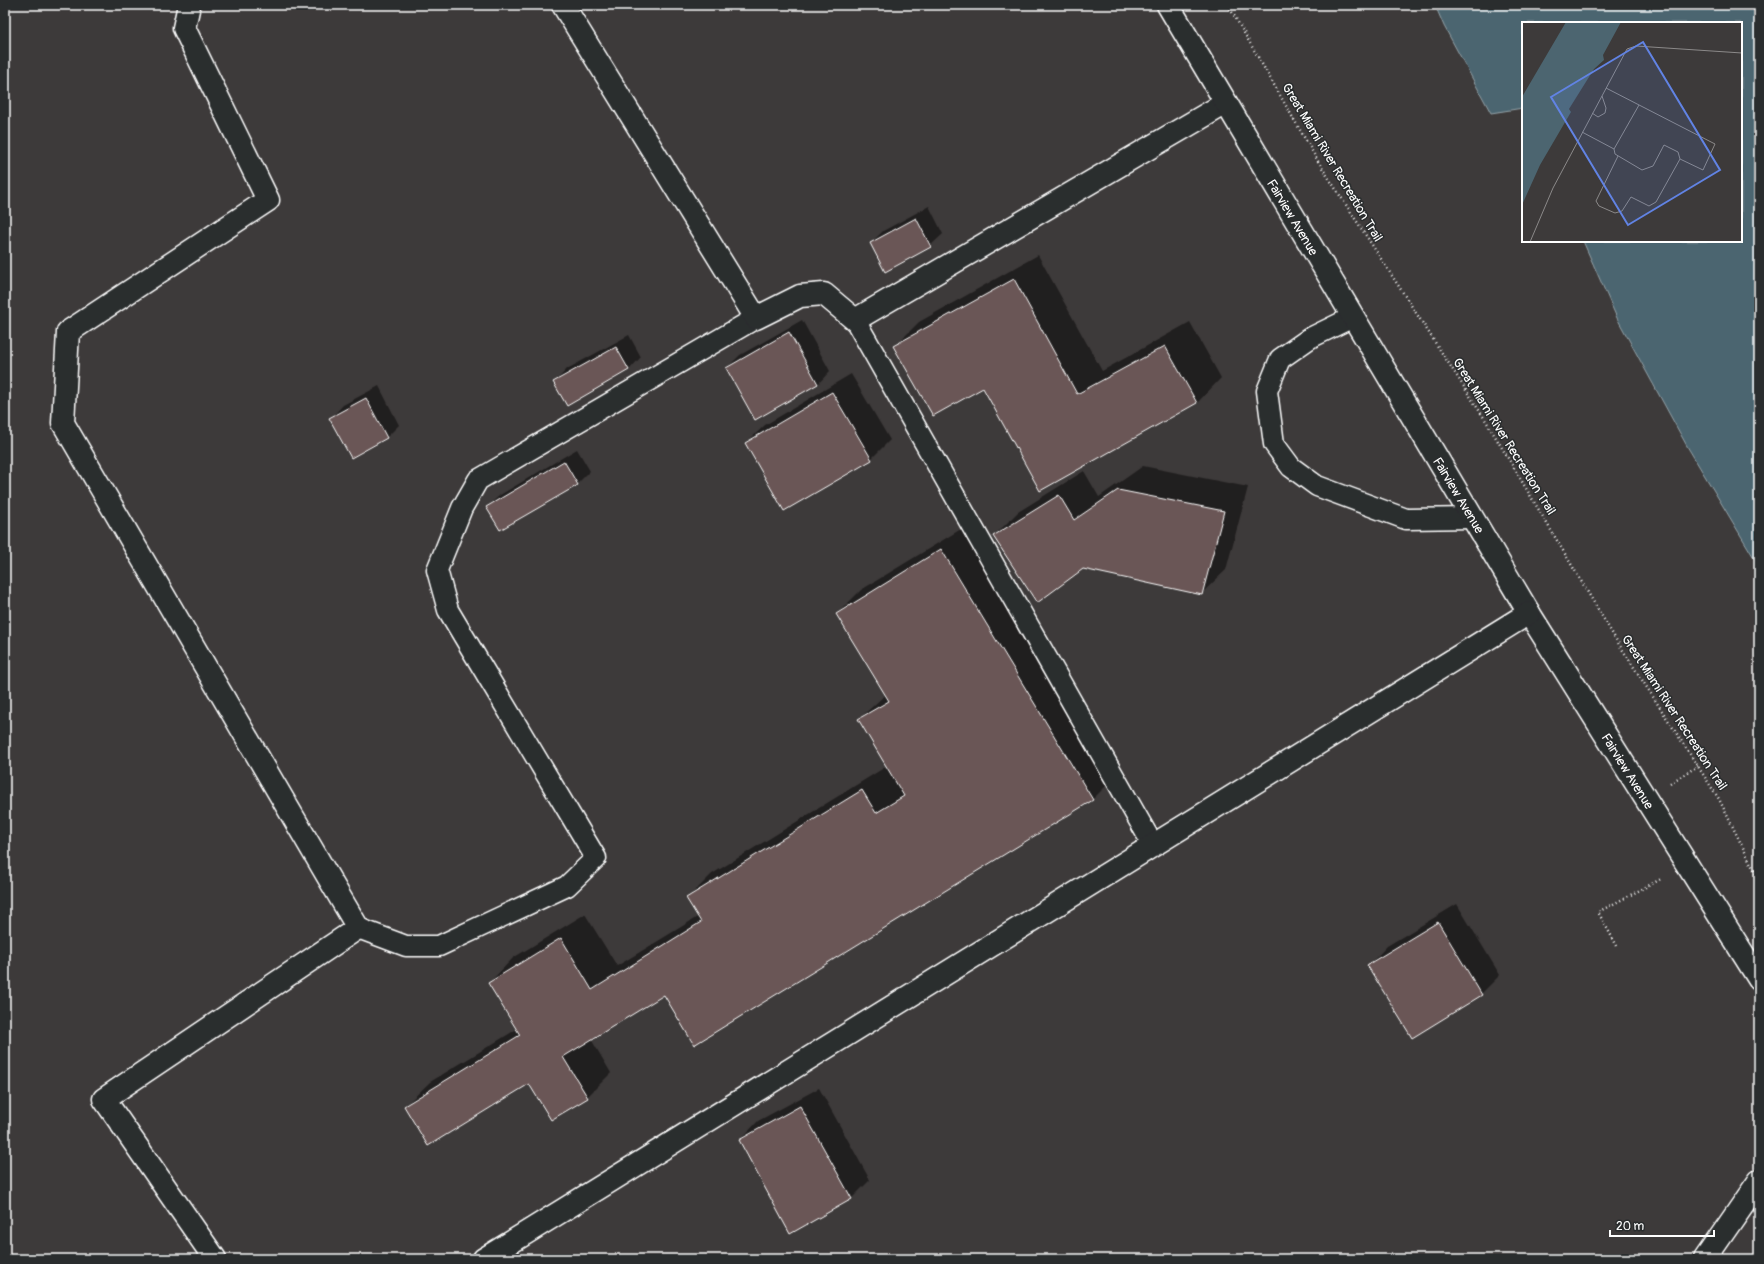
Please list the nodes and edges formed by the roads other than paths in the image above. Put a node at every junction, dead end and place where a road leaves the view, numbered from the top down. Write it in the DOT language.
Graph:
graph roads {
  1 [pos="189,5"];
  2 [pos="563,5"];
  3 [pos="1168,5"];
  4 [pos="1226,103"];
  5 [pos="1353,317"];
  6 [pos="756,318"];
  7 [pos="856,320"];
  8 [pos="1472,518"];
  9 [pos="1528,614"];
  10 [pos="1153,845"];
  11 [pos="358,928"];
  12 [pos="1759,979"];
  13 [pos="1759,1181"];
  14 [pos="215,1259"];
  15 [pos="484,1259"];
  16 [pos="1705,1259"];
  1 -- 11 [label="street"];
  2 -- 6 [label="street"];
  3 -- 4 [label="street, Fairview Avenue"];
  4 -- 5 [label="street, Fairview Avenue"];
  4 -- 7 [label="street"];
  5 -- 8 [label="street, Fairview Avenue"];
  5 -- 8 [label="lane"];
  6 -- 7 [label="street"];
  6 -- 11 [label="lane"];
  7 -- 10 [label="lane"];
  8 -- 9 [label="street, Fairview Avenue"];
  9 -- 10 [label="street"];
  9 -- 12 [label="street, Fairview Avenue"];
  10 -- 15 [label="street"];
  11 -- 14 [label="street"];
  13 -- 16 [label="street"];
}
